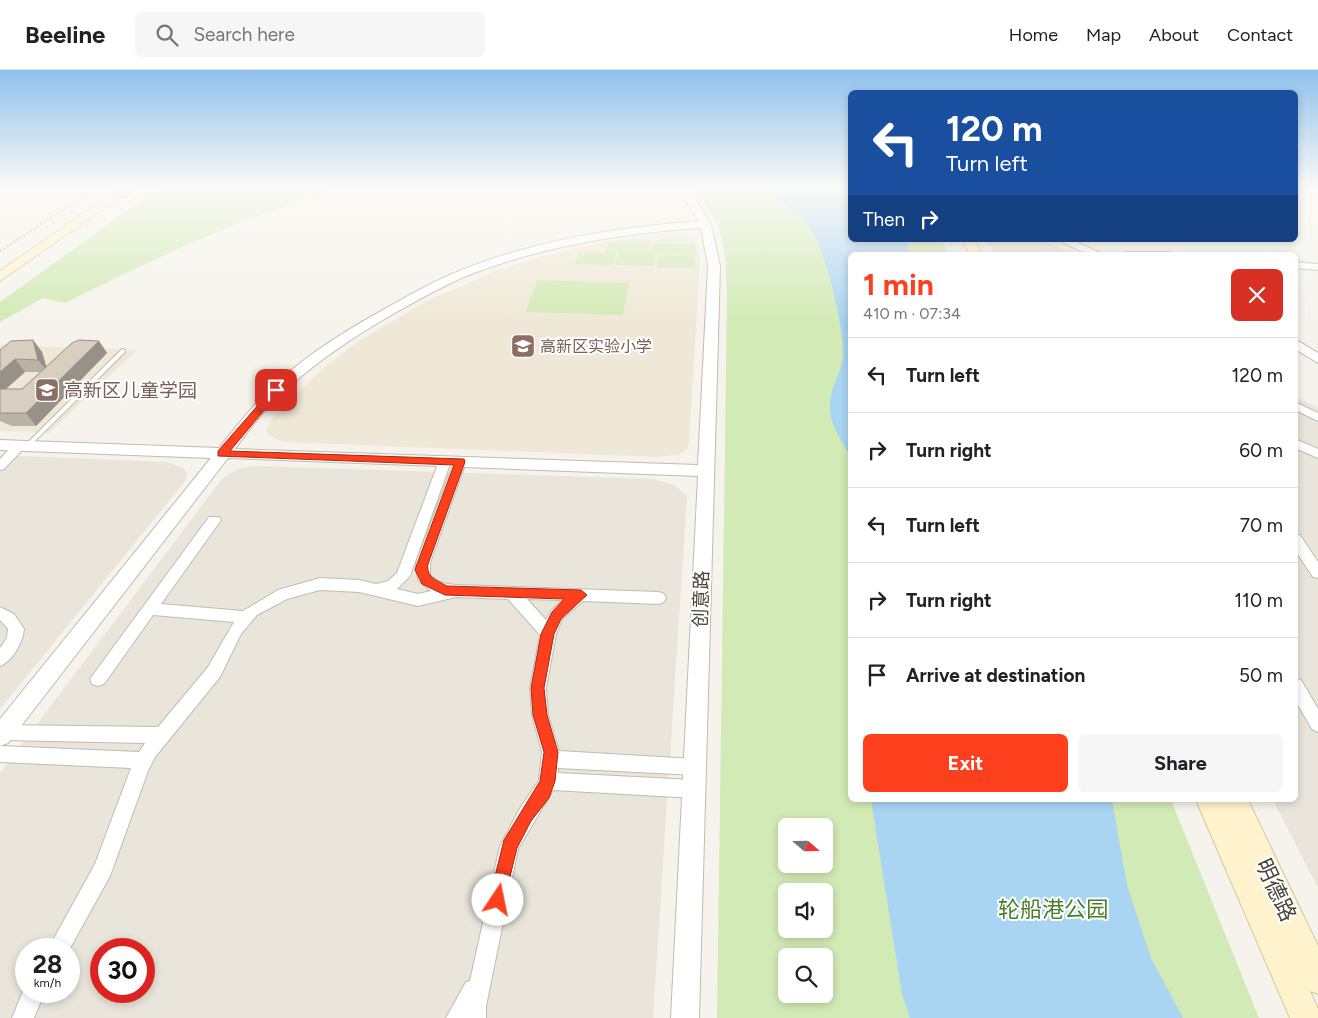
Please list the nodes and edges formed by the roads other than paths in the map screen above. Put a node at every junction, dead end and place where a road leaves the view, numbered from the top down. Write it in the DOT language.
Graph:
graph roads {
  1 [pos="52,232"];
  2 [pos="61,232"];
  3 [pos="622,232"];
  4 [pos="708,232"];
  5 [pos="1068,242"];
  6 [pos="1092,252"];
  7 [pos="0,265"];
  8 [pos="1298,266"];
  9 [pos="1318,267"];
  10 [pos="0,277"];
  11 [pos="1298,346"];
  12 [pos="123,351"];
  13 [pos="1318,359"];
  14 [pos="1298,407"];
  15 [pos="1318,417"];
  16 [pos="0,444"];
  17 [pos="1298,444"];
  18 [pos="24,446"];
  19 [pos="222,454"];
  20 [pos="1318,454"];
  21 [pos="453,462"];
  22 [pos="0,466"];
  23 [pos="706,471"];
  24 [pos="214,520"];
  25 [pos="1298,543"];
  26 [pos="1318,573"];
  27 [pos="376,590"];
  28 [pos="456,591"];
  29 [pos="512,593"];
  30 [pos="581,595"];
  31 [pos="659,598"];
  32 [pos="149,609"];
  33 [pos="0,613"];
  34 [pos="247,617"];
  35 [pos="548,634"];
  36 [pos="0,660"];
  37 [pos="98,679"];
  38 [pos="1298,690"];
  39 [pos="1318,724"];
  40 [pos="1,734"];
  41 [pos="160,735"];
  42 [pos="0,754"];
  43 [pos="551,759"];
  44 [pos="144,760"];
  45 [pos="695,767"];
  46 [pos="548,781"];
  47 [pos="694,789"];
  48 [pos="1210,802"];
  49 [pos="1235,802"];
  50 [pos="64,938"];
  51 [pos="483,974"];
  52 [pos="1318,979"];
  53 [pos="29,1003"];
  54 [pos="23,1018"];
  55 [pos="457,1018"];
  56 [pos="475,1018"];
  57 [pos="684,1018"];
  58 [pos="1306,1018"];
  1 -- 7 [label="main road"];
  2 -- 10 [label="main road"];
  3 -- 19 [label="street"];
  4 -- 23 [label="street, 创意路"];
  5 -- 6 [label="street"];
  8 -- 9 [label="street"];
  11 -- 13 [label="street"];
  12 -- 18 [label="lane"];
  14 -- 15 [label="street"];
  16 -- 18 [label="street"];
  17 -- 20 [label="street"];
  18 -- 19 [label="street"];
  18 -- 22 [label="street"];
  19 -- 21 [label="street"];
  19 -- 40 [label="street"];
  21 -- 23 [label="street"];
  21 -- 27 [label="street"];
  21 -- 28 [label="street"];
  23 -- 45 [label="street, 创意路"];
  24 -- 32 [label="street"];
  25 -- 26 [label="street"];
  27 -- 28 [label="street"];
  27 -- 34 [label="street"];
  28 -- 29 [label="street"];
  29 -- 30 [label="street"];
  29 -- 35 [label="street"];
  30 -- 31 [label="street"];
  30 -- 35 [label="street"];
  32 -- 34 [label="street"];
  32 -- 37 [label="street"];
  33 -- 36 [label="street"];
  34 -- 41 [label="street"];
  35 -- 43 [label="street"];
  38 -- 39 [label="street"];
  40 -- 41 [label="street"];
  41 -- 44 [label="street"];
  42 -- 44 [label="street"];
  43 -- 45 [label="street"];
  43 -- 46 [label="street"];
  44 -- 50 [label="street"];
  45 -- 47 [label="street, 创意路"];
  46 -- 47 [label="street"];
  46 -- 51 [label="street"];
  47 -- 57 [label="street, 创意路"];
  48 -- 58 [label="main road"];
  49 -- 52 [label="main road, 明德路"];
  51 -- 55 [label="street"];
  51 -- 56 [label="street"];
  53 -- 54 [label="street"];
}
